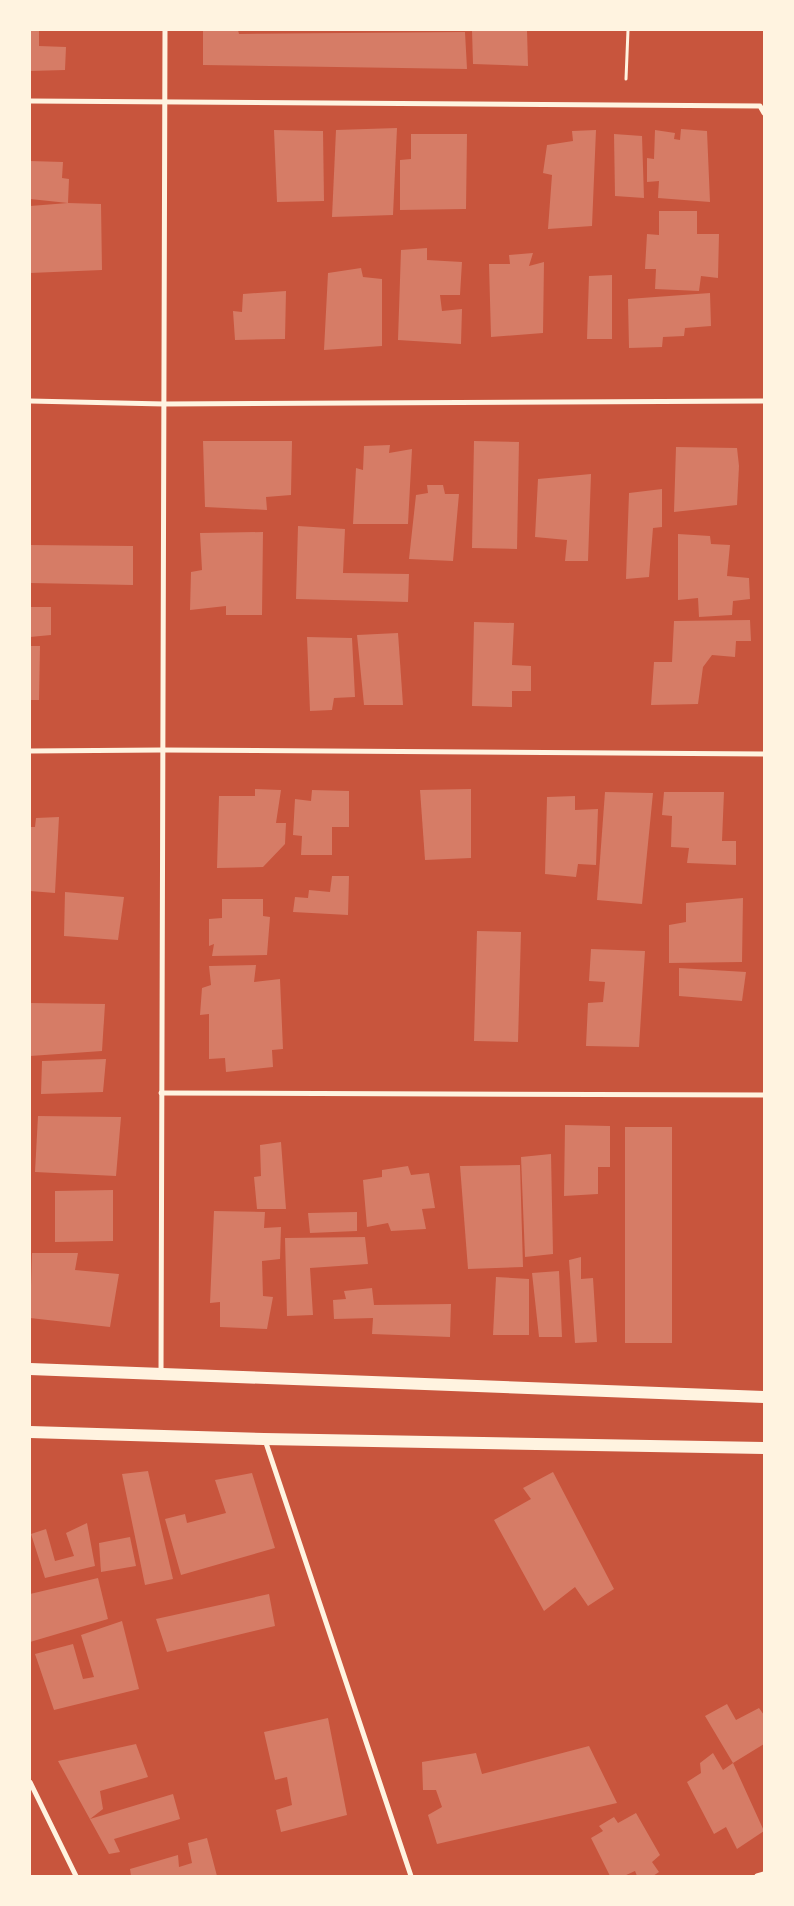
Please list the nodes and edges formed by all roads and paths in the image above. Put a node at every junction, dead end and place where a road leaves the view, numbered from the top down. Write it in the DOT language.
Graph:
graph roads {
  1 [pos="165,30"];
  2 [pos="628,30"];
  3 [pos="626,80"];
  4 [pos="30,101"];
  5 [pos="165,101"];
  6 [pos="764,113"];
  7 [pos="30,401"];
  8 [pos="764,401"];
  9 [pos="164,404"];
  10 [pos="162,750"];
  11 [pos="30,752"];
  12 [pos="764,754"];
  13 [pos="161,1093"];
  14 [pos="764,1095"];
  15 [pos="30,1368"];
  16 [pos="161,1374"];
  17 [pos="764,1396"];
  18 [pos="30,1432"];
  19 [pos="264,1439"];
  20 [pos="764,1448"];
  21 [pos="30,1782"];
  22 [pos="764,1874"];
  23 [pos="76,1876"];
  24 [pos="411,1876"];
  25 [pos="757,1876"];
  1 -- 5 [label="street"];
  2 -- 3 [label="path"];
  4 -- 5 [label="street"];
  5 -- 6 [label="street"];
  5 -- 9 [label="street"];
  7 -- 9 [label="street"];
  8 -- 9 [label="street"];
  9 -- 10 [label="street"];
  10 -- 11 [label="street"];
  10 -- 12 [label="street"];
  10 -- 13 [label="street"];
  13 -- 14 [label="street"];
  13 -- 16 [label="street"];
  15 -- 16 [label="main road"];
  16 -- 17 [label="main road"];
  18 -- 19 [label="main road"];
  19 -- 20 [label="main road"];
  19 -- 24 [label="street"];
  21 -- 23 [label="street"];
  22 -- 25 [label="street"];
}
